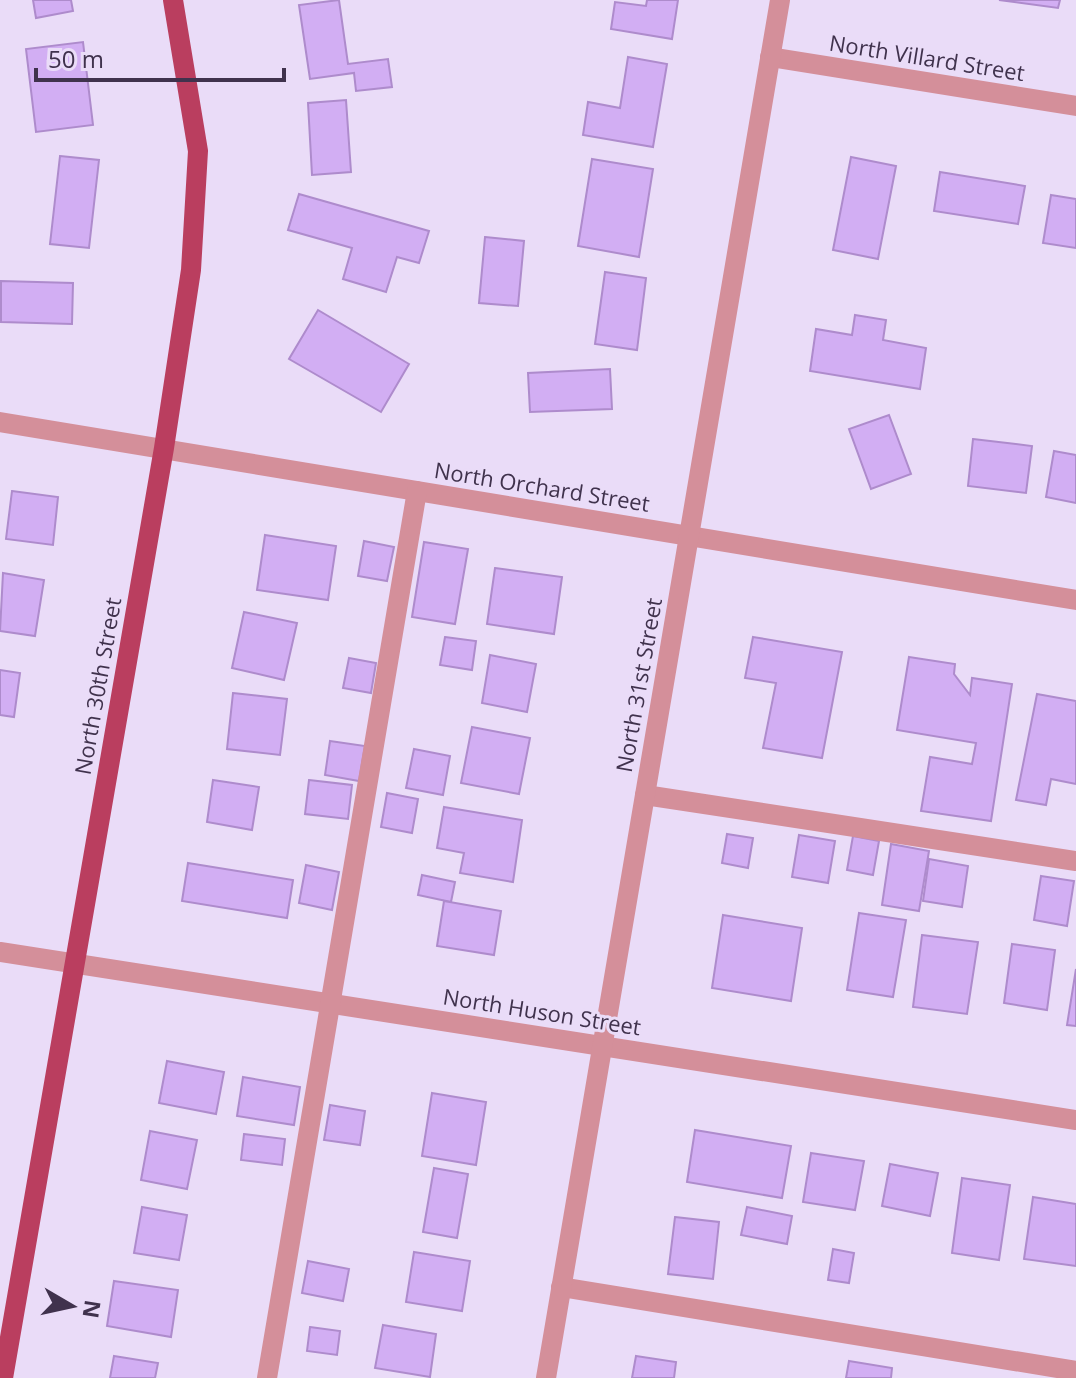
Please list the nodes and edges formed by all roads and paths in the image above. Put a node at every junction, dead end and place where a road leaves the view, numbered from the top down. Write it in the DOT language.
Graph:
graph roads {
  1 [pos="173,0"];
  2 [pos="780,0"];
  3 [pos="770,57"];
  4 [pos="1076,106"];
  5 [pos="0,422"];
  6 [pos="164,448"];
  7 [pos="417,491"];
  8 [pos="689,535"];
  9 [pos="1076,600"];
  10 [pos="645,795"];
  11 [pos="1076,861"];
  12 [pos="0,952"];
  13 [pos="73,963"];
  14 [pos="329,1003"];
  15 [pos="602,1046"];
  16 [pos="1076,1120"];
  17 [pos="561,1287"];
  18 [pos="1076,1371"];
  19 [pos="3,1378"];
  20 [pos="267,1378"];
  21 [pos="546,1378"];
  1 -- 6 [label="main road, North 30th Street"];
  2 -- 3 [label="street, North 31st Street"];
  3 -- 4 [label="street, North Villard Street"];
  3 -- 8 [label="street, North 31st Street"];
  5 -- 6 [label="street, North Orchard Street"];
  6 -- 7 [label="street, North Orchard Street"];
  6 -- 13 [label="main road, North 30th Street"];
  7 -- 8 [label="street, North Orchard Street"];
  7 -- 14 [label="street"];
  8 -- 9 [label="street, North Orchard Street"];
  8 -- 10 [label="street, North 31st Street"];
  10 -- 11 [label="street"];
  10 -- 15 [label="street, North 31st Street"];
  12 -- 13 [label="street, North Huson Street"];
  13 -- 14 [label="street, North Huson Street"];
  13 -- 19 [label="main road, North 30th Street"];
  14 -- 15 [label="street, North Huson Street"];
  14 -- 20 [label="street"];
  15 -- 16 [label="street, North Huson Street"];
  15 -- 17 [label="street, North 31st Street"];
  17 -- 18 [label="street"];
  17 -- 21 [label="street, North 31st Street"];
}
